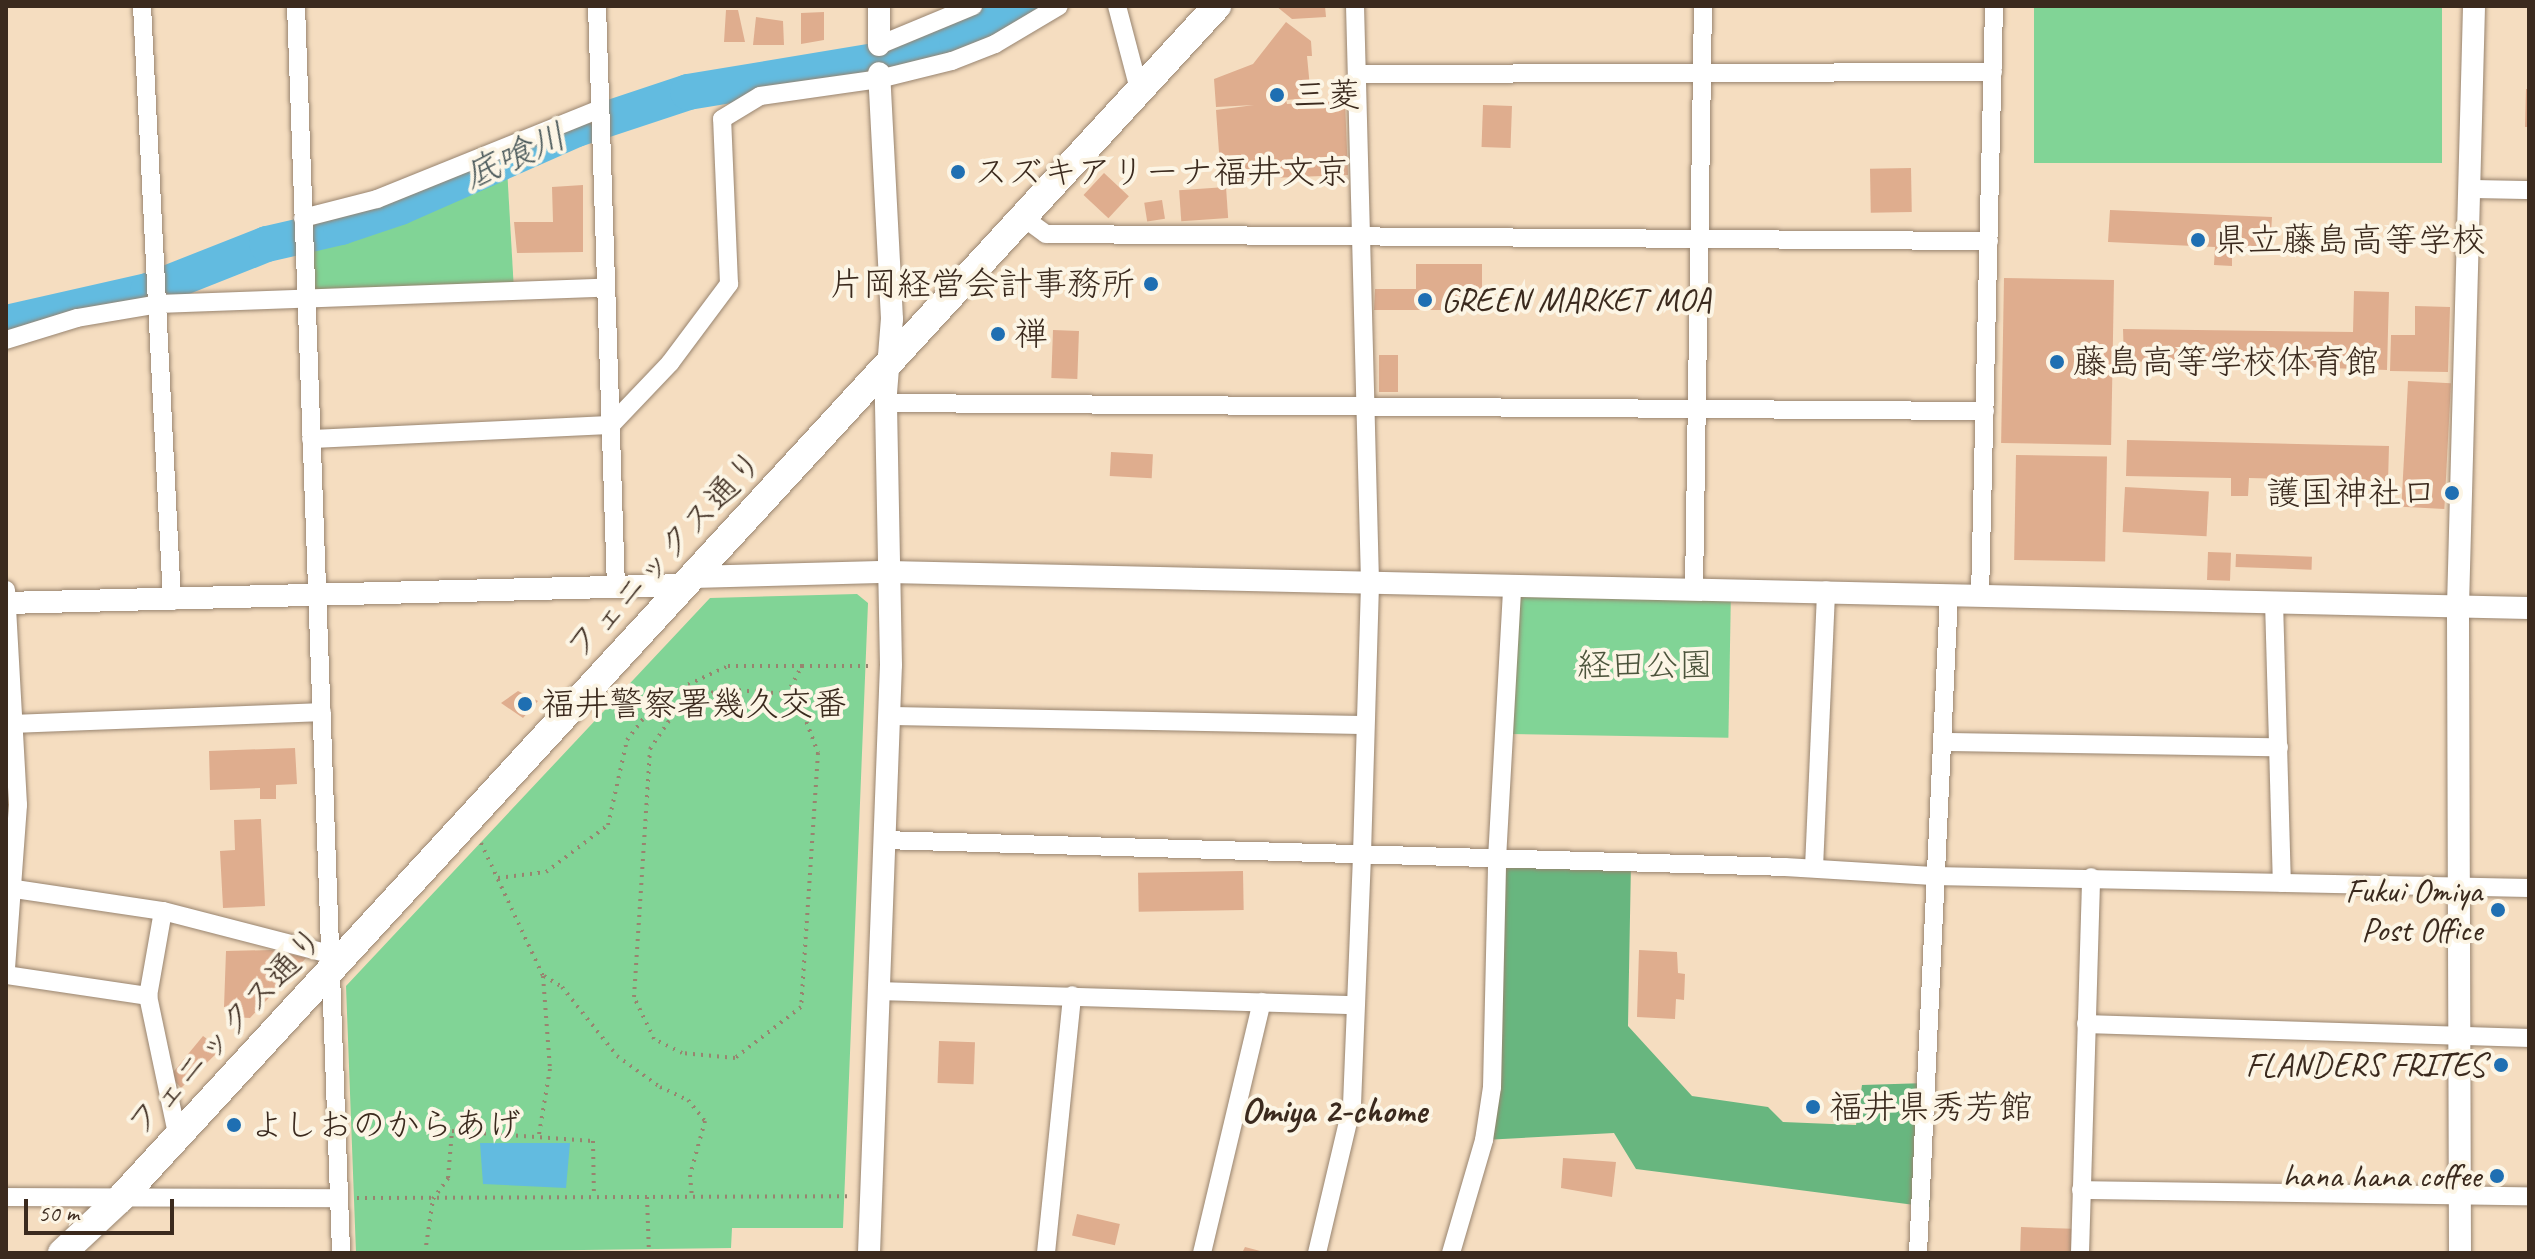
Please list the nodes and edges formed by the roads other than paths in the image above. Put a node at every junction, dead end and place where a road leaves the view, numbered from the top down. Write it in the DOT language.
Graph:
graph roads {
  1 [pos="142,6"];
  2 [pos="296,6"];
  3 [pos="597,6"];
  4 [pos="879,6"];
  5 [pos="973,6"];
  6 [pos="1059,6"];
  7 [pos="1117,6"];
  8 [pos="1217,6"];
  9 [pos="1355,6"];
  10 [pos="1703,6"];
  11 [pos="1994,6"];
  12 [pos="2474,6"];
  13 [pos="879,45"];
  14 [pos="1993,72"];
  15 [pos="1702,73"];
  16 [pos="1357,74"];
  17 [pos="879,76"];
  18 [pos="1140,93"];
  19 [pos="600,109"];
  20 [pos="2470,189"];
  21 [pos="2529,190"];
  22 [pos="1024,218"];
  23 [pos="304,227"];
  24 [pos="1360,235"];
  25 [pos="1699,239"];
  26 [pos="1989,241"];
  27 [pos="606,288"];
  28 [pos="160,300"];
  29 [pos="306,300"];
  30 [pos="6,340"];
  31 [pos="891,363"];
  32 [pos="886,403"];
  33 [pos="1367,403"];
  34 [pos="1695,408"];
  35 [pos="1985,411"];
  36 [pos="611,425"];
  37 [pos="311,439"];
  38 [pos="889,572"];
  39 [pos="689,581"];
  40 [pos="1370,582"];
  41 [pos="616,587"];
  42 [pos="1512,587"];
  43 [pos="1694,589"];
  44 [pos="1826,590"];
  45 [pos="1949,595"];
  46 [pos="1980,596"];
  47 [pos="316,597"];
  48 [pos="7,599"];
  49 [pos="172,601"];
  50 [pos="2274,601"];
  51 [pos="2458,606"];
  52 [pos="2529,608"];
  53 [pos="9,690"];
  54 [pos="322,712"];
  55 [pos="889,716"];
  56 [pos="14,724"];
  57 [pos="1365,725"];
  58 [pos="1943,742"];
  59 [pos="2279,747"];
  60 [pos="883,840"];
  61 [pos="1362,854"];
  62 [pos="1497,859"];
  63 [pos="1814,868"];
  64 [pos="1933,876"];
  65 [pos="12,877"];
  66 [pos="2091,877"];
  67 [pos="2282,883"];
  68 [pos="2457,886"];
  69 [pos="2529,888"];
  70 [pos="163,911"];
  71 [pos="333,961"];
  72 [pos="6,967"];
  73 [pos="6,975"];
  74 [pos="878,991"];
  75 [pos="1072,995"];
  76 [pos="148,996"];
  77 [pos="1262,1002"];
  78 [pos="1355,1005"];
  79 [pos="2086,1024"];
  80 [pos="2458,1035"];
  81 [pos="2529,1038"];
  82 [pos="177,1134"];
  83 [pos="2081,1190"];
  84 [pos="2460,1195"];
  85 [pos="2529,1196"];
  86 [pos="6,1197"];
  87 [pos="338,1198"];
  88 [pos="120,1199"];
  89 [pos="62,1253"];
  90 [pos="341,1253"];
  91 [pos="869,1253"];
  92 [pos="1046,1253"];
  93 [pos="1202,1253"];
  94 [pos="1317,1253"];
  95 [pos="1451,1253"];
  96 [pos="1918,1253"];
  97 [pos="2080,1253"];
  98 [pos="2460,1253"];
  1 -- 28 [label="street"];
  2 -- 23 [label="street"];
  3 -- 19 [label="street"];
  4 -- 13 [label="street"];
  5 -- 13 [label="street"];
  6 -- 17 [label="street"];
  7 -- 18 [label="street"];
  8 -- 18 [label="main road, フェニックス通り"];
  9 -- 16 [label="street"];
  10 -- 15 [label="street"];
  11 -- 14 [label="street"];
  12 -- 20 [label="street"];
  14 -- 15 [label="street"];
  14 -- 26 [label="street"];
  15 -- 16 [label="street"];
  15 -- 25 [label="street"];
  16 -- 24 [label="street"];
  17 -- 31 [label="street"];
  17 -- 36 [label="street"];
  18 -- 22 [label="main road, フェニックス通り"];
  19 -- 23 [label="street"];
  19 -- 27 [label="street"];
  20 -- 21 [label="street"];
  20 -- 51 [label="street"];
  22 -- 24 [label="street"];
  22 -- 31 [label="main road, フェニックス通り"];
  23 -- 29 [label="street"];
  24 -- 25 [label="street"];
  24 -- 33 [label="street"];
  25 -- 26 [label="street"];
  25 -- 34 [label="street"];
  26 -- 35 [label="street"];
  27 -- 29 [label="street"];
  27 -- 36 [label="street"];
  28 -- 29 [label="street"];
  28 -- 30 [label="street"];
  28 -- 49 [label="street"];
  29 -- 37 [label="street"];
  31 -- 32 [label="street"];
  31 -- 39 [label="main road, フェニックス通り"];
  32 -- 33 [label="street"];
  32 -- 38 [label="street"];
  33 -- 34 [label="street"];
  33 -- 40 [label="street"];
  34 -- 35 [label="street"];
  34 -- 43 [label="street"];
  35 -- 46 [label="street"];
  36 -- 37 [label="street"];
  36 -- 41 [label="street"];
  37 -- 47 [label="street"];
  38 -- 39 [label="street"];
  38 -- 40 [label="street"];
  38 -- 55 [label="street"];
  39 -- 41 [label="street"];
  39 -- 71 [label="main road, フェニックス通り"];
  40 -- 42 [label="street"];
  40 -- 57 [label="street"];
  41 -- 47 [label="street"];
  42 -- 43 [label="street"];
  42 -- 62 [label="street"];
  43 -- 44 [label="street"];
  44 -- 45 [label="street"];
  44 -- 63 [label="street"];
  45 -- 46 [label="street"];
  45 -- 58 [label="street"];
  46 -- 50 [label="street"];
  47 -- 49 [label="street"];
  47 -- 54 [label="street"];
  48 -- 49 [label="street"];
  48 -- 53 [label="street"];
  50 -- 51 [label="street"];
  50 -- 59 [label="street"];
  51 -- 52 [label="street"];
  51 -- 68 [label="street"];
  53 -- 56 [label="street"];
  54 -- 56 [label="street"];
  54 -- 71 [label="street"];
  55 -- 57 [label="street"];
  55 -- 60 [label="street"];
  56 -- 65 [label="street"];
  57 -- 61 [label="street"];
  58 -- 59 [label="street"];
  58 -- 64 [label="street"];
  59 -- 67 [label="street"];
  60 -- 61 [label="street"];
  60 -- 74 [label="street"];
  61 -- 62 [label="street"];
  61 -- 78 [label="street"];
  62 -- 63 [label="street"];
  62 -- 95 [label="street"];
  63 -- 64 [label="street"];
  64 -- 66 [label="street"];
  64 -- 96 [label="street"];
  65 -- 70 [label="street"];
  65 -- 72 [label="street"];
  66 -- 67 [label="street"];
  66 -- 79 [label="street"];
  67 -- 68 [label="street"];
  68 -- 69 [label="street"];
  68 -- 80 [label="street"];
  70 -- 71 [label="street"];
  70 -- 76 [label="street"];
  71 -- 82 [label="main road, フェニックス通り"];
  71 -- 87 [label="street"];
  73 -- 76 [label="street"];
  74 -- 75 [label="street"];
  74 -- 91 [label="street"];
  75 -- 77 [label="street"];
  75 -- 92 [label="street"];
  76 -- 82 [label="street"];
  77 -- 78 [label="street"];
  77 -- 93 [label="street"];
  78 -- 94 [label="street"];
  79 -- 80 [label="street"];
  79 -- 83 [label="street"];
  80 -- 81 [label="street"];
  80 -- 84 [label="street"];
  82 -- 88 [label="main road, フェニックス通り"];
  83 -- 84 [label="street"];
  83 -- 97 [label="street"];
  84 -- 85 [label="street"];
  84 -- 98 [label="street"];
  86 -- 88 [label="street"];
  87 -- 88 [label="street"];
  87 -- 90 [label="street"];
  88 -- 89 [label="main road, フェニックス通り"];
}
